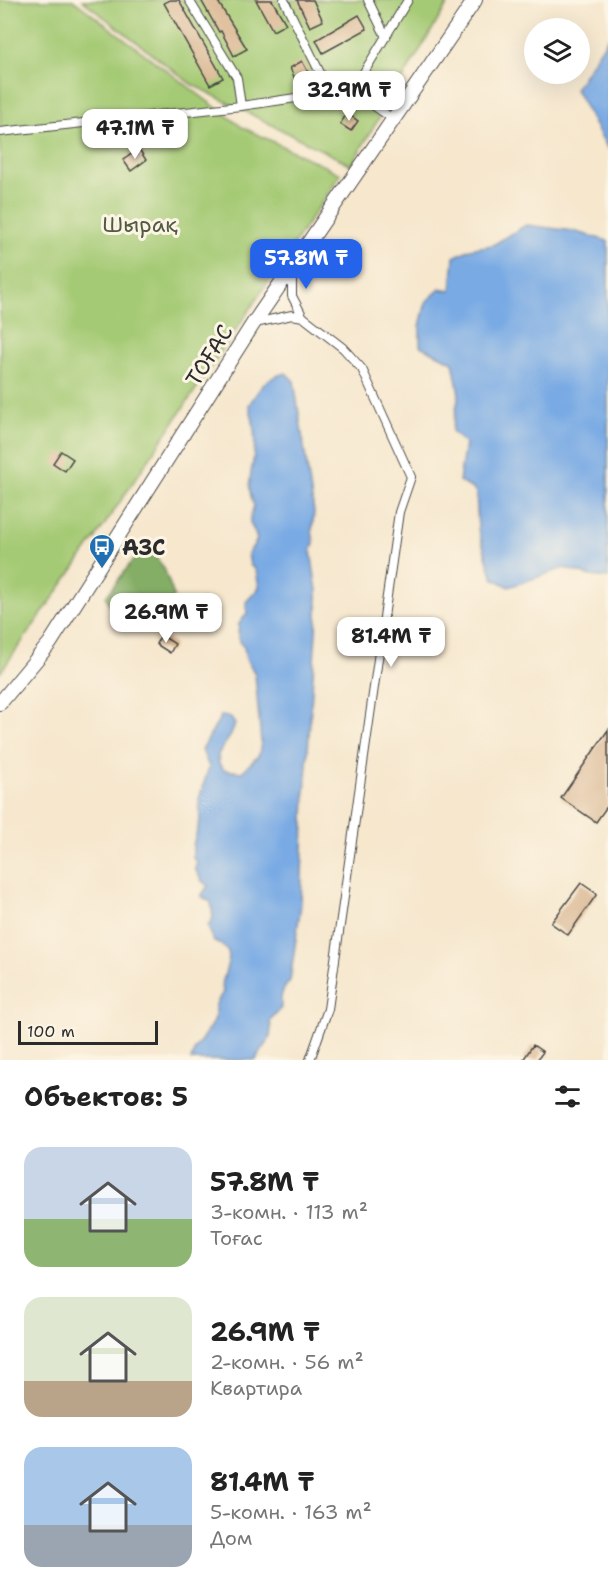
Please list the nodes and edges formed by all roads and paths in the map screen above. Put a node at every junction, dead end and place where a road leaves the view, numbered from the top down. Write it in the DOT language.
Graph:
graph roads {
  1 [pos="189,0"];
  2 [pos="284,0"];
  3 [pos="368,0"];
  4 [pos="408,0"];
  5 [pos="475,0"];
  6 [pos="386,37"];
  7 [pos="330,93"];
  8 [pos="350,95"];
  9 [pos="241,106"];
  10 [pos="393,119"];
  11 [pos="0,132"];
  12 [pos="292,267"];
  13 [pos="303,317"];
  14 [pos="253,324"];
  15 [pos="0,703"];
  16 [pos="310,1060"];
  1 -- 9 [label="street"];
  2 -- 7 [label="street"];
  3 -- 6 [label="street"];
  4 -- 6 [label="street"];
  5 -- 10 [label="highway, ТОҒАС"];
  6 -- 8 [label="street"];
  7 -- 8 [label="street"];
  7 -- 9 [label="street"];
  8 -- 10 [label="street"];
  9 -- 11 [label="street"];
  10 -- 12 [label="highway, ТОҒАС"];
  12 -- 13 [label="street"];
  12 -- 14 [label="highway, ТОҒАС"];
  13 -- 14 [label="street"];
  13 -- 16 [label="street"];
  14 -- 15 [label="highway, ТОҒАС"];
}
